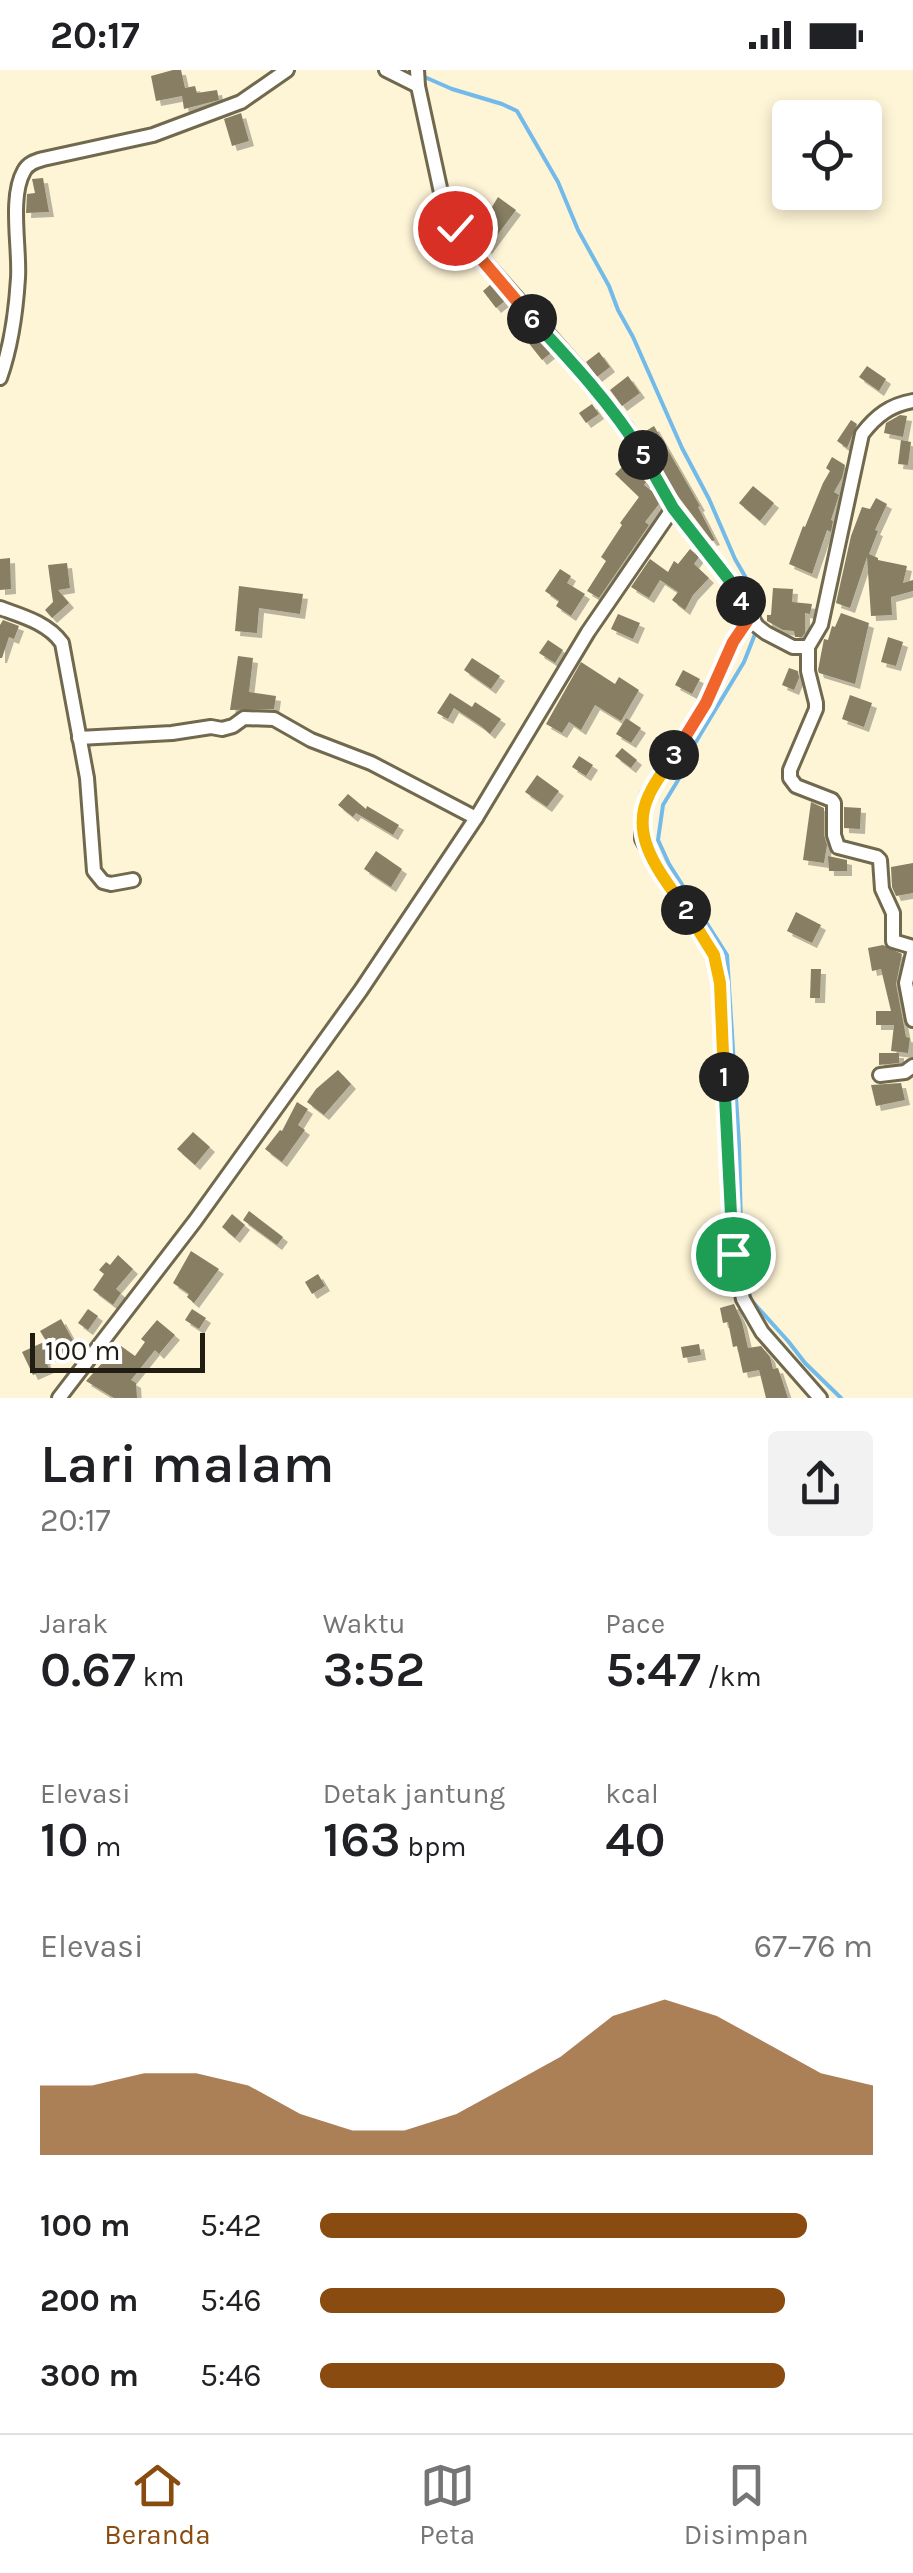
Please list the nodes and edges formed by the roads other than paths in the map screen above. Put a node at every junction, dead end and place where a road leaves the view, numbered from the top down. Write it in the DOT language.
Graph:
graph roads {
  1 [pos="287,70"];
  2 [pos="386,70"];
  3 [pos="417,78"];
  4 [pos="0,378"];
  5 [pos="913,401"];
  6 [pos="673,508"];
  7 [pos="0,608"];
  8 [pos="758,626"];
  9 [pos="808,646"];
  10 [pos="79,738"];
  11 [pos="476,818"];
  12 [pos="133,880"];
  13 [pos="913,950"];
  14 [pos="913,1020"];
  15 [pos="913,1066"];
  16 [pos="880,1074"];
  17 [pos="59,1398"];
  18 [pos="820,1398"];
  1 -- 4 [label="street"];
  2 -- 3 [label="street"];
  3 -- 6 [label="street"];
  5 -- 9 [label="street"];
  6 -- 8 [label="street"];
  6 -- 11 [label="street"];
  7 -- 10 [label="street"];
  8 -- 9 [label="street"];
  8 -- 18 [label="street"];
  9 -- 13 [label="street"];
  10 -- 11 [label="street"];
  10 -- 12 [label="street"];
  11 -- 17 [label="street"];
  13 -- 14 [label="street"];
  15 -- 16 [label="street"];
}
